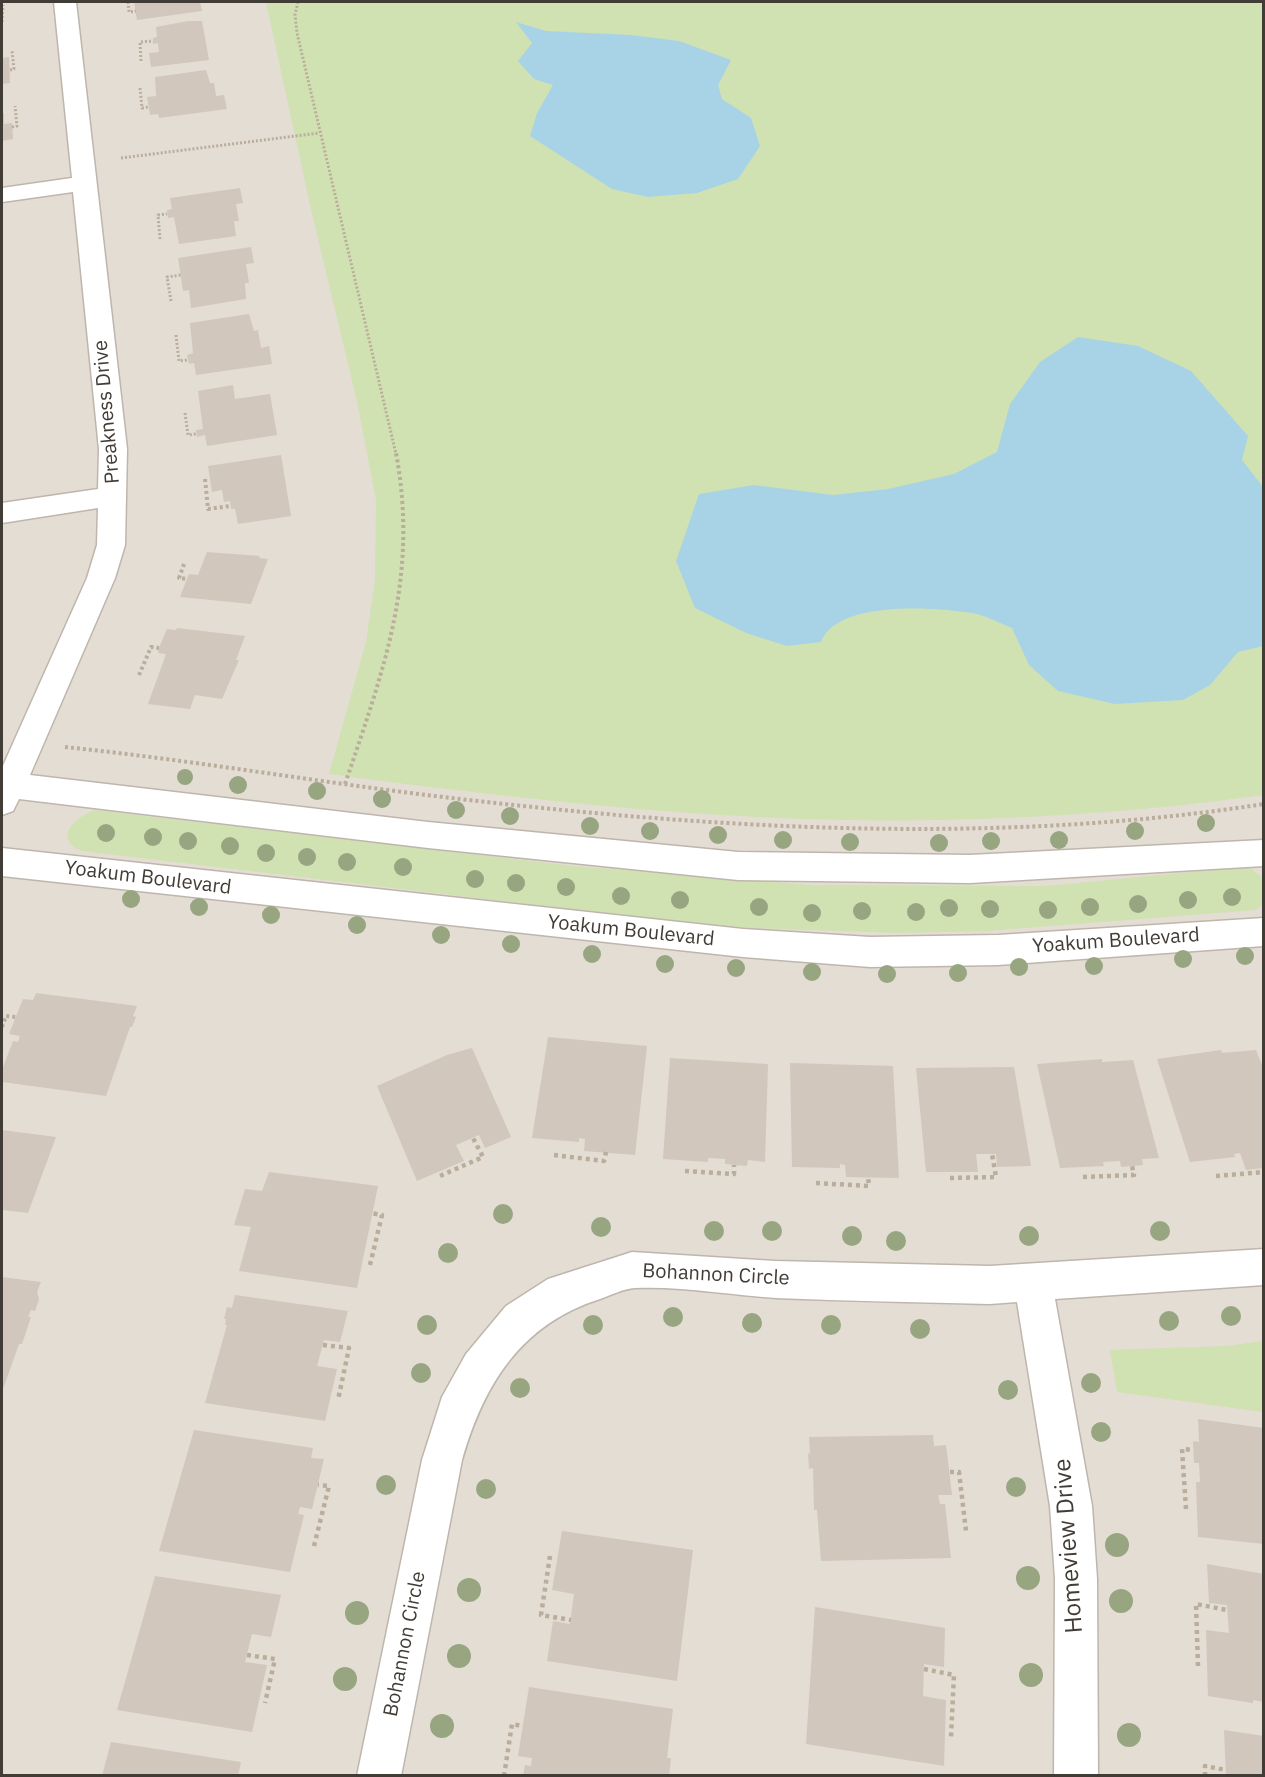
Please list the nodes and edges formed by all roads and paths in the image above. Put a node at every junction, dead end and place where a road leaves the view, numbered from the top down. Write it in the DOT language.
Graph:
graph roads {
  1 [pos="65,2"];
  2 [pos="128,2"];
  3 [pos="298,2"];
  4 [pos="3,5"];
  5 [pos="136,11"];
  6 [pos="2,22"];
  7 [pos="153,41"];
  8 [pos="12,51"];
  9 [pos="141,61"];
  10 [pos="10,70"];
  11 [pos="140,88"];
  12 [pos="15,106"];
  13 [pos="148,107"];
  14 [pos="12,127"];
  15 [pos="319,133"];
  16 [pos="122,158"];
  17 [pos="85,183"];
  18 [pos="2,195"];
  19 [pos="167,214"];
  20 [pos="160,239"];
  21 [pos="181,274"];
  22 [pos="171,301"];
  23 [pos="176,335"];
  24 [pos="188,360"];
  25 [pos="185,413"];
  26 [pos="196,434"];
  27 [pos="205,479"];
  28 [pos="114,496"];
  29 [pos="230,506"];
  30 [pos="2,513"];
  31 [pos="184,564"];
  32 [pos="188,579"];
  33 [pos="159,648"];
  34 [pos="140,675"];
  35 [pos="55,746"];
  36 [pos="345,784"];
  37 [pos="4,790"];
  38 [pos="1263,804"];
  39 [pos="1263,853"];
  40 [pos="2,862"];
  41 [pos="1263,932"];
  42 [pos="16,1017"];
  43 [pos="2,1027"];
  44 [pos="473,1138"];
  45 [pos="606,1152"];
  46 [pos="992,1154"];
  47 [pos="554,1155"];
  48 [pos="734,1165"];
  49 [pos="1132,1166"];
  50 [pos="685,1171"];
  51 [pos="1263,1172"];
  52 [pos="440,1176"];
  53 [pos="1216,1176"];
  54 [pos="868,1177"];
  55 [pos="1083,1177"];
  56 [pos="950,1178"];
  57 [pos="816,1183"];
  58 [pos="371,1213"];
  59 [pos="370,1265"];
  60 [pos="1263,1267"];
  61 [pos="1033,1283"];
  62 [pos="323,1345"];
  63 [pos="338,1400"];
  64 [pos="1193,1450"];
  65 [pos="950,1472"];
  66 [pos="318,1485"];
  67 [pos="1186,1509"];
  68 [pos="966,1531"];
  69 [pos="314,1546"];
  70 [pos="550,1556"];
  71 [pos="1227,1610"];
  72 [pos="570,1620"];
  73 [pos="247,1654"];
  74 [pos="1198,1666"];
  75 [pos="924,1669"];
  76 [pos="265,1703"];
  77 [pos="522,1726"];
  78 [pos="951,1737"];
  79 [pos="1226,1770"];
  80 [pos="379,1776"];
  81 [pos="504,1776"];
  82 [pos="1076,1776"];
  83 [pos="1205,1776"];
  1 -- 17 [label="street, Preakness Drive"];
  2 -- 5 [label="path"];
  3 -- 15 [label="path"];
  4 -- 6 [label="path"];
  7 -- 9 [label="path"];
  8 -- 10 [label="path"];
  11 -- 13 [label="path"];
  12 -- 14 [label="path"];
  15 -- 16 [label="path"];
  15 -- 36 [label="path"];
  17 -- 18 [label="street"];
  17 -- 28 [label="street, Preakness Drive"];
  19 -- 20 [label="path"];
  21 -- 22 [label="path"];
  23 -- 24 [label="path"];
  25 -- 26 [label="path"];
  27 -- 29 [label="path"];
  28 -- 30 [label="street"];
  28 -- 37 [label="street, Preakness Drive"];
  31 -- 32 [label="path"];
  33 -- 34 [label="path"];
  35 -- 36 [label="path"];
  36 -- 38 [label="path"];
  37 -- 39 [label="street"];
  40 -- 41 [label="street, Yoakum Boulevard"];
  42 -- 43 [label="path"];
  44 -- 52 [label="path"];
  45 -- 47 [label="path"];
  46 -- 56 [label="path"];
  48 -- 50 [label="path"];
  49 -- 55 [label="path"];
  51 -- 53 [label="path"];
  54 -- 57 [label="path"];
  58 -- 59 [label="path"];
  60 -- 61 [label="street, Bohannon Circle"];
  61 -- 80 [label="street, Bohannon Circle"];
  61 -- 82 [label="street, Homeview Drive"];
  62 -- 63 [label="path"];
  64 -- 67 [label="path"];
  65 -- 68 [label="path"];
  66 -- 69 [label="path"];
  70 -- 72 [label="path"];
  71 -- 74 [label="path"];
  73 -- 76 [label="path"];
  75 -- 78 [label="path"];
  77 -- 81 [label="path"];
  79 -- 83 [label="path"];
}
